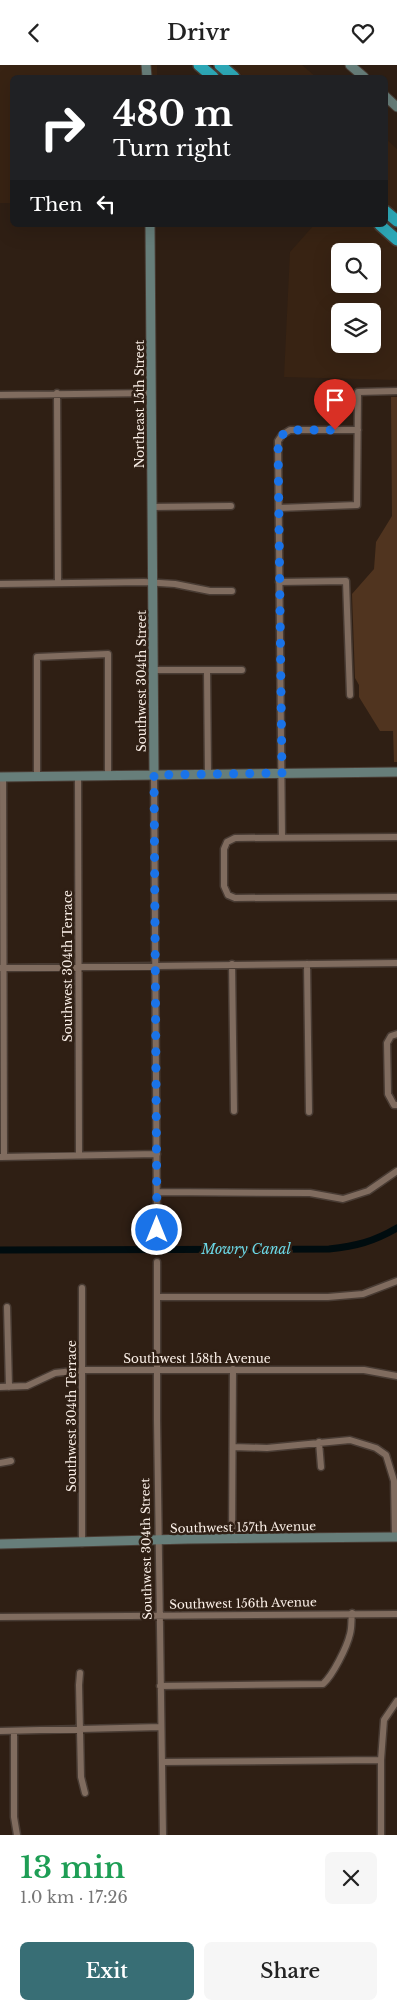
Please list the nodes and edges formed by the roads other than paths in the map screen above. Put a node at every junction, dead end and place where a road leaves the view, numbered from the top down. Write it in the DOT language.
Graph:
graph roads {
  1 [pos="200,65"];
  2 [pos="220,65"];
  3 [pos="350,65"];
  4 [pos="212,75"];
  5 [pos="232,75"];
  6 [pos="362,75"];
  7 [pos="150,227"];
  8 [pos="382,227"];
  9 [pos="397,240"];
  10 [pos="397,391"];
  11 [pos="57,393"];
  12 [pos="151,393"];
  13 [pos="0,395"];
  14 [pos="358,430"];
  15 [pos="231,506"];
  16 [pos="152,507"];
  17 [pos="278,508"];
  18 [pos="279,582"];
  19 [pos="58,583"];
  20 [pos="153,583"];
  21 [pos="0,584"];
  22 [pos="232,591"];
  23 [pos="153,670"];
  24 [pos="242,670"];
  25 [pos="207,671"];
  26 [pos="350,695"];
  27 [pos="397,772"];
  28 [pos="282,773"];
  29 [pos="208,774"];
  30 [pos="154,775"];
  31 [pos="108,776"];
  32 [pos="2,777"];
  33 [pos="37,777"];
  34 [pos="78,777"];
  35 [pos="282,837"];
  36 [pos="397,837"];
  37 [pos="397,897"];
  38 [pos="397,963"];
  39 [pos="307,964"];
  40 [pos="156,965"];
  41 [pos="232,965"];
  42 [pos="79,967"];
  43 [pos="2,968"];
  44 [pos="394,1035"];
  45 [pos="396,1105"];
  46 [pos="234,1111"];
  47 [pos="309,1112"];
  48 [pos="157,1154"];
  49 [pos="79,1155"];
  50 [pos="2,1157"];
  51 [pos="397,1171"];
  52 [pos="157,1192"];
  53 [pos="157,1230"];
  54 [pos="157,1262"];
  55 [pos="397,1281"];
  56 [pos="82,1288"];
  57 [pos="157,1297"];
  58 [pos="7,1307"];
  59 [pos="157,1369"];
  60 [pos="233,1369"];
  61 [pos="82,1370"];
  62 [pos="397,1376"];
  63 [pos="0,1387"];
  64 [pos="8,1387"];
  65 [pos="319,1442"];
  66 [pos="233,1447"];
  67 [pos="11,1461"];
  68 [pos="0,1463"];
  69 [pos="321,1467"];
  70 [pos="396,1537"];
  71 [pos="232,1539"];
  72 [pos="158,1541"];
  73 [pos="82,1543"];
  74 [pos="0,1544"];
  75 [pos="352,1613"];
  76 [pos="397,1614"];
  77 [pos="159,1615"];
  78 [pos="0,1617"];
  79 [pos="80,1673"];
  80 [pos="160,1686"];
  81 [pos="397,1701"];
  82 [pos="161,1727"];
  83 [pos="80,1730"];
  84 [pos="0,1731"];
  85 [pos="14,1731"];
  86 [pos="381,1760"];
  87 [pos="162,1762"];
  88 [pos="85,1793"];
  89 [pos="17,1835"];
  90 [pos="162,1835"];
  91 [pos="382,1835"];
  1 -- 4 [label="highway"];
  2 -- 5 [label="highway"];
  3 -- 6 [label="street"];
  7 -- 12 [label="street, Northeast 15th Street"];
  8 -- 9 [label="highway"];
  10 -- 14 [label="street"];
  11 -- 12 [label="street"];
  11 -- 13 [label="street"];
  11 -- 19 [label="street"];
  12 -- 16 [label="street, Northeast 15th Street"];
  14 -- 17 [label="street"];
  14 -- 17 [label="street"];
  15 -- 16 [label="street"];
  16 -- 20 [label="street, Northeast 15th Street"];
  17 -- 18 [label="street"];
  18 -- 26 [label="street"];
  18 -- 28 [label="street"];
  19 -- 20 [label="street"];
  19 -- 21 [label="street"];
  20 -- 22 [label="street"];
  20 -- 23 [label="street, Southwest 304th Street"];
  23 -- 25 [label="street"];
  23 -- 30 [label="street, Southwest 304th Street"];
  24 -- 25 [label="street"];
  25 -- 29 [label="street"];
  27 -- 28 [label="street"];
  28 -- 29 [label="street"];
  28 -- 35 [label="street"];
  29 -- 30 [label="street"];
  30 -- 31 [label="street"];
  30 -- 40 [label="street, Southwest 304th Street"];
  31 -- 33 [label="street"];
  31 -- 34 [label="street"];
  32 -- 33 [label="street"];
  32 -- 43 [label="street"];
  33 -- 34 [label="street"];
  34 -- 42 [label="street, Southwest 304th Terrace"];
  35 -- 36 [label="street"];
  35 -- 37 [label="street"];
  38 -- 39 [label="street"];
  39 -- 41 [label="street"];
  39 -- 47 [label="street"];
  40 -- 41 [label="street"];
  40 -- 42 [label="street"];
  40 -- 48 [label="street, Southwest 304th Street"];
  41 -- 46 [label="street"];
  42 -- 43 [label="street"];
  42 -- 49 [label="street, Southwest 304th Terrace"];
  43 -- 50 [label="street"];
  44 -- 45 [label="street"];
  48 -- 49 [label="street"];
  48 -- 52 [label="street, Southwest 304th Street"];
  49 -- 50 [label="street"];
  51 -- 52 [label="street"];
  52 -- 53 [label="street, Southwest 304th Street"];
  54 -- 57 [label="street, Southwest 304th Street"];
  55 -- 57 [label="street"];
  56 -- 61 [label="street, Southwest 304th Terrace"];
  57 -- 59 [label="street, Southwest 304th Street"];
  58 -- 64 [label="street"];
  59 -- 60 [label="street, Southwest 158th Avenue"];
  59 -- 61 [label="street, Southwest 158th Avenue"];
  59 -- 72 [label="street, Southwest 304th Street"];
  60 -- 62 [label="street, Southwest 158th Avenue"];
  60 -- 66 [label="street"];
  61 -- 64 [label="street, Southwest 158th Avenue"];
  61 -- 73 [label="street, Southwest 304th Terrace"];
  63 -- 64 [label="street, Southwest 158th Avenue"];
  65 -- 66 [label="street"];
  65 -- 69 [label="street"];
  65 -- 70 [label="street"];
  66 -- 71 [label="street"];
  67 -- 68 [label="street"];
  70 -- 71 [label="street, Southwest 157th Avenue"];
  71 -- 72 [label="street, Southwest 157th Avenue"];
  72 -- 73 [label="street, Southwest 157th Avenue"];
  72 -- 77 [label="street, Southwest 304th Street"];
  73 -- 74 [label="street, Southwest 157th Avenue"];
  75 -- 76 [label="street, Southwest 156th Avenue"];
  75 -- 77 [label="street, Southwest 156th Avenue"];
  75 -- 80 [label="street"];
  77 -- 78 [label="street, Southwest 156th Avenue"];
  77 -- 80 [label="street, Southwest 304th Street"];
  79 -- 83 [label="street"];
  80 -- 82 [label="street, Southwest 304th Street"];
  81 -- 86 [label="street"];
  82 -- 83 [label="street"];
  82 -- 87 [label="street, Southwest 304th Street"];
  83 -- 85 [label="street"];
  83 -- 88 [label="street"];
  84 -- 85 [label="street"];
  85 -- 89 [label="street"];
  86 -- 87 [label="street"];
  86 -- 91 [label="street"];
  87 -- 90 [label="street, Southwest 304th Street"];
}
